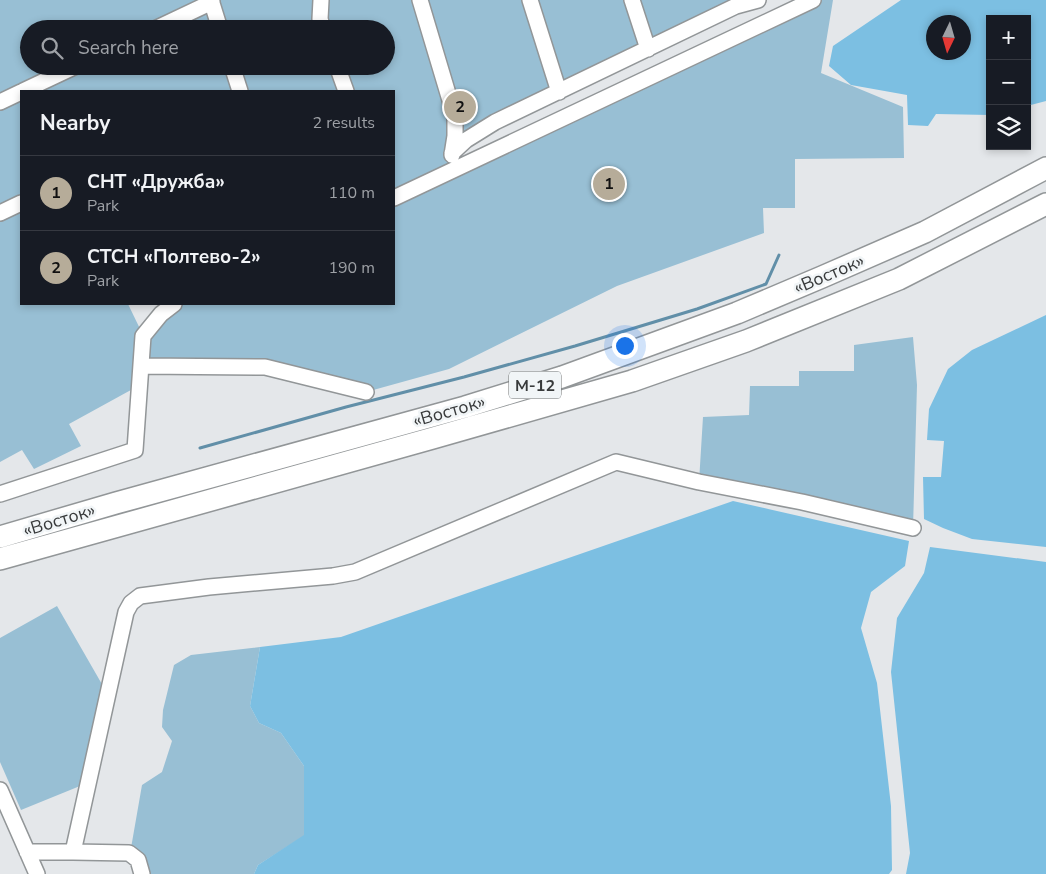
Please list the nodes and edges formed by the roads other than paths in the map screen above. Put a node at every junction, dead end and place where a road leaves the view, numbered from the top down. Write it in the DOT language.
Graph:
graph roads {
  1 [pos="321,0"];
  2 [pos="420,0"];
  3 [pos="530,0"];
  4 [pos="632,0"];
  5 [pos="758,0"];
  6 [pos="813,0"];
  7 [pos="212,1"];
  8 [pos="735,3"];
  9 [pos="173,20"];
  10 [pos="217,20"];
  11 [pos="320,20"];
  12 [pos="648,49"];
  13 [pos="57,75"];
  14 [pos="235,75"];
  15 [pos="340,75"];
  16 [pos="26,90"];
  17 [pos="240,90"];
  18 [pos="346,90"];
  19 [pos="559,92"];
  20 [pos="20,93"];
  21 [pos="0,102"];
  22 [pos="452,152"];
  23 [pos="1046,168"];
  24 [pos="450,172"];
  25 [pos="395,196"];
  26 [pos="20,204"];
  27 [pos="1046,204"];
  28 [pos="0,214"];
  29 [pos="173,305"];
  30 [pos="141,366"];
  31 [pos="366,392"];
  32 [pos="0,494"];
  33 [pos="913,528"];
  34 [pos="0,537"];
  35 [pos="0,559"];
  36 [pos="0,790"];
  37 [pos="27,852"];
  38 [pos="73,852"];
  39 [pos="37,874"];
  40 [pos="142,874"];
  1 -- 11 [label="street"];
  2 -- 22 [label="street"];
  3 -- 19 [label="street"];
  4 -- 12 [label="street"];
  5 -- 8 [label="street"];
  6 -- 24 [label="street"];
  7 -- 9 [label="street"];
  7 -- 10 [label="street"];
  8 -- 12 [label="street"];
  12 -- 19 [label="street"];
  13 -- 16 [label="street"];
  14 -- 17 [label="street"];
  15 -- 18 [label="street"];
  19 -- 22 [label="street"];
  20 -- 21 [label="street"];
  22 -- 24 [label="street"];
  23 -- 34 [label="highway, «Восток» / М-12"];
  24 -- 25 [label="street"];
  26 -- 28 [label="street"];
  27 -- 35 [label="highway, «Восток» / М-12"];
  29 -- 30 [label="street"];
  30 -- 31 [label="street"];
  30 -- 32 [label="street"];
  33 -- 38 [label="street"];
  36 -- 37 [label="street"];
  37 -- 38 [label="street"];
  37 -- 39 [label="street"];
  38 -- 40 [label="street"];
}
